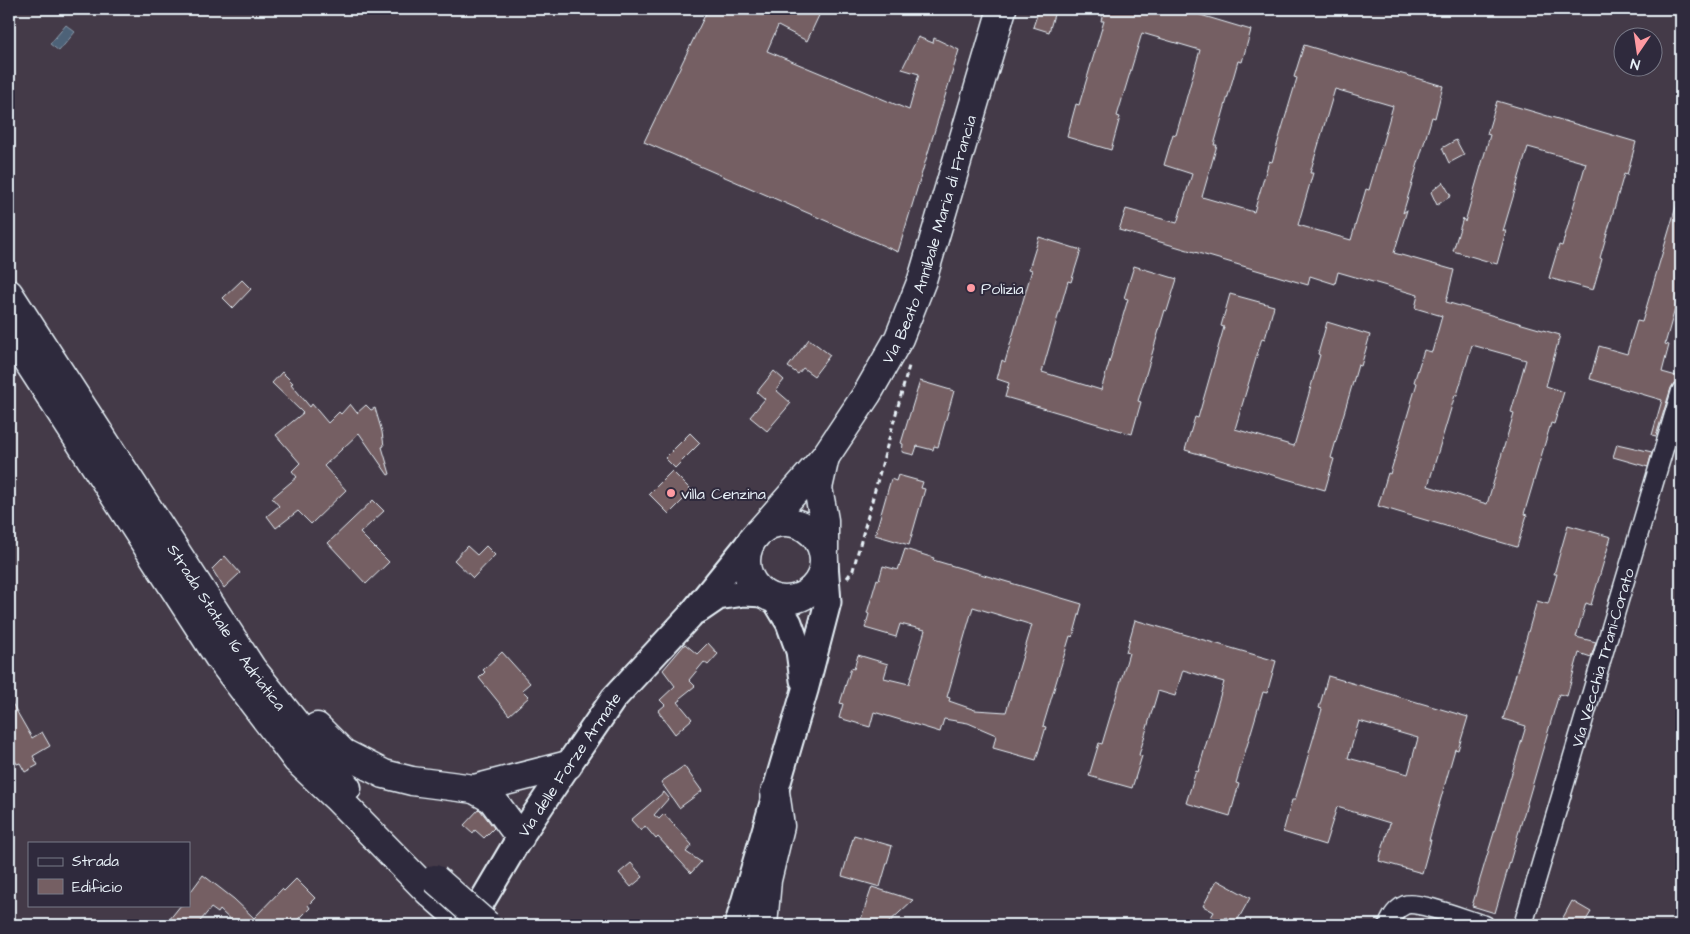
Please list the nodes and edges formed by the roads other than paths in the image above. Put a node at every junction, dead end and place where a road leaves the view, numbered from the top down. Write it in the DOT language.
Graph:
graph roads {
  1 [pos="1002,9"];
  2 [pos="9,294"];
  3 [pos="9,332"];
  4 [pos="1681,391"];
  5 [pos="825,457"];
  6 [pos="164,533"];
  7 [pos="757,533"];
  8 [pos="824,557"];
  9 [pos="769,596"];
  10 [pos="688,617"];
  11 [pos="804,690"];
  12 [pos="297,760"];
  13 [pos="568,765"];
  14 [pos="474,789"];
  15 [pos="774,792"];
  16 [pos="520,837"];
  17 [pos="431,885"];
  18 [pos="763,923"];
  19 [pos="443,925"];
  20 [pos="467,925"];
  21 [pos="487,925"];
  22 [pos="736,925"];
  23 [pos="1388,925"];
  24 [pos="1485,925"];
  25 [pos="1524,925"];
  1 -- 5 [label="main road, Via Beato Annibale Maria di Francia"];
  2 -- 6 [label="main road, Strada Statale 16 Adriatica"];
  3 -- 12 [label="main road, Strada Statale 16 Adriatica"];
  4 -- 25 [label="street, Via Vecchia Trani-Corato"];
  5 -- 7 [label="main road, Via Beato Annibale Maria di Francia"];
  5 -- 8 [label="main road, Via Beato Annibale Maria di Francia"];
  6 -- 14 [label="main road"];
  6 -- 17 [label="main road, Strada Statale 16 Adriatica"];
  7 -- 8 [label="main road"];
  7 -- 9 [label="main road"];
  7 -- 10 [label="main road, Via delle Forze Armate"];
  8 -- 9 [label="main road"];
  8 -- 11 [label="main road"];
  9 -- 10 [label="main road, Via delle Forze Armate"];
  9 -- 11 [label="main road"];
  10 -- 13 [label="main road, Via delle Forze Armate"];
  11 -- 15 [label="main road"];
  12 -- 17 [label="main road, Strada Statale 16 Adriatica"];
  12 -- 19 [label="main road"];
  13 -- 14 [label="main road"];
  13 -- 16 [label="main road, Via delle Forze Armate"];
  14 -- 16 [label="main road"];
  15 -- 18 [label="main road"];
  15 -- 22 [label="street"];
  16 -- 20 [label="main road, Via delle Forze Armate"];
  17 -- 20 [label="main road, Strada Statale 16 Adriatica"];
  17 -- 21 [label="main road, Strada Statale 16 Adriatica, bridge"];
  23 -- 24 [label="street"];
}
